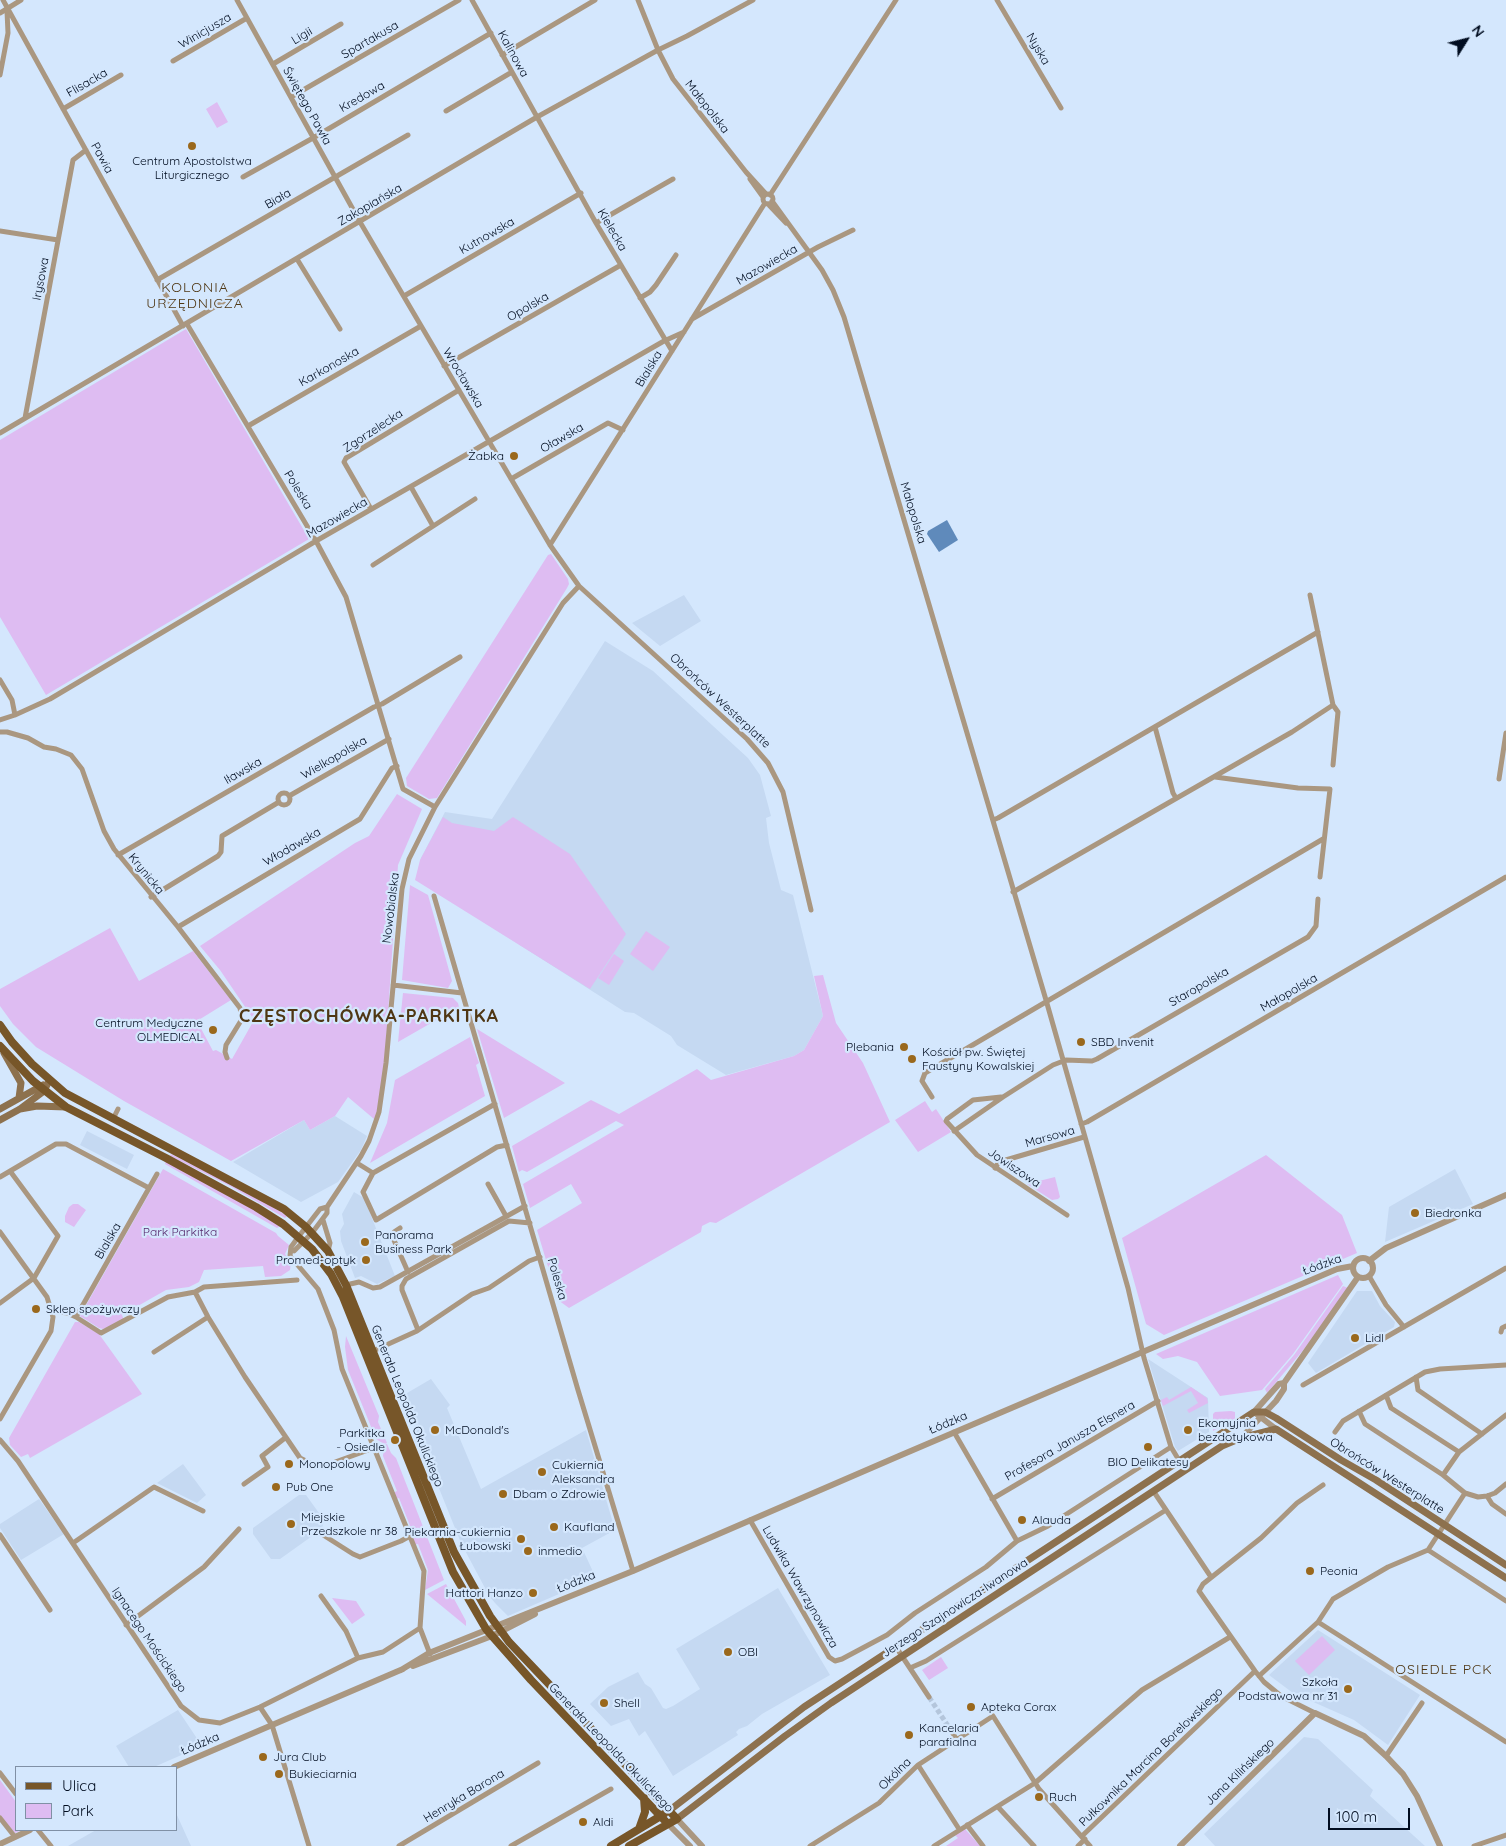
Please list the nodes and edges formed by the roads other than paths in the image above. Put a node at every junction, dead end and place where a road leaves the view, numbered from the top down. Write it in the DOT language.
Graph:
graph roads {
  1 [pos="3,0"];
  2 [pos="21,0"];
  3 [pos="459,0"];
  4 [pos="472,0"];
  5 [pos="595,0"];
  6 [pos="638,0"];
  7 [pos="753,0"];
  8 [pos="896,0"];
  9 [pos="997,0"];
  10 [pos="240,1"];
  11 [pos="7,8"];
  12 [pos="0,12"];
  13 [pos="247,18"];
  14 [pos="341,24"];
  15 [pos="491,33"];
  16 [pos="658,50"];
  17 [pos="502,55"];
  18 [pos="173,61"];
  19 [pos="273,64"];
  20 [pos="512,72"];
  21 [pos="0,75"];
  22 [pos="121,75"];
  23 [pos="291,97"];
  24 [pos="1061,108"];
  25 [pos="63,109"];
  26 [pos="446,111"];
  27 [pos="537,117"];
  28 [pos="408,135"];
  29 [pos="313,138"];
  30 [pos="86,150"];
  31 [pos="243,177"];
  32 [pos="335,178"];
  33 [pos="673,178"];
  34 [pos="581,193"];
  35 [pos="767,199"];
  36 [pos="360,222"];
  37 [pos="596,223"];
  38 [pos="853,230"];
  39 [pos="0,231"];
  40 [pos="58,240"];
  41 [pos="810,252"];
  42 [pos="676,256"];
  43 [pos="297,259"];
  44 [pos="622,265"];
  45 [pos="157,280"];
  46 [pos="404,296"];
  47 [pos="640,298"];
  48 [pos="692,319"];
  49 [pos="185,325"];
  50 [pos="421,326"];
  51 [pos="340,329"];
  52 [pos="684,332"];
  53 [pos="664,340"];
  54 [pos="672,351"];
  55 [pos="444,366"];
  56 [pos="458,390"];
  57 [pos="25,418"];
  58 [pos="248,426"];
  59 [pos="623,430"];
  60 [pos="0,433"];
  61 [pos="489,441"];
  62 [pos="511,479"];
  63 [pos="410,487"];
  64 [pos="475,499"];
  65 [pos="372,509"];
  66 [pos="433,526"];
  67 [pos="316,541"];
  68 [pos="550,545"];
  69 [pos="373,565"];
  70 [pos="579,586"];
  71 [pos="1310,595"];
  72 [pos="1318,632"];
  73 [pos="460,657"];
  74 [pos="0,680"];
  75 [pos="379,705"];
  76 [pos="1333,705"];
  77 [pos="15,715"];
  78 [pos="0,720"];
  79 [pos="1155,727"];
  80 [pos="0,732"];
  81 [pos="1506,733"];
  82 [pos="389,739"];
  83 [pos="1333,764"];
  84 [pos="397,766"];
  85 [pos="1214,777"];
  86 [pos="1499,779"];
  87 [pos="1176,798"];
  88 [pos="435,807"];
  89 [pos="992,820"];
  90 [pos="1324,839"];
  91 [pos="118,856"];
  92 [pos="1320,877"];
  93 [pos="1506,878"];
  94 [pos="1013,892"];
  95 [pos="434,896"];
  96 [pos="152,897"];
  97 [pos="1318,899"];
  98 [pos="811,910"];
  99 [pos="178,927"];
  100 [pos="393,985"];
  101 [pos="462,993"];
  102 [pos="1046,1000"];
  103 [pos="0,1025"];
  104 [pos="1,1047"];
  105 [pos="227,1058"];
  106 [pos="1062,1061"];
  107 [pos="50,1081"];
  108 [pos="42,1089"];
  109 [pos="932,1097"];
  110 [pos="1003,1097"];
  111 [pos="19,1098"];
  112 [pos="495,1104"];
  113 [pos="66,1107"];
  114 [pos="0,1109"];
  115 [pos="20,1109"];
  116 [pos="118,1109"];
  117 [pos="113,1119"];
  118 [pos="0,1120"];
  119 [pos="1081,1124"];
  120 [pos="954,1131"];
  121 [pos="1084,1137"];
  122 [pos="507,1145"];
  123 [pos="357,1163"];
  124 [pos="995,1168"];
  125 [pos="10,1171"];
  126 [pos="373,1173"];
  127 [pos="157,1174"];
  128 [pos="0,1177"];
  129 [pos="488,1184"];
  130 [pos="150,1188"];
  131 [pos="1506,1195"];
  132 [pos="525,1206"];
  133 [pos="328,1207"];
  134 [pos="1067,1215"];
  135 [pos="506,1216"];
  136 [pos="323,1220"];
  137 [pos="530,1223"];
  138 [pos="400,1228"];
  139 [pos="309,1230"];
  140 [pos="0,1232"];
  141 [pos="302,1238"];
  142 [pos="328,1251"];
  143 [pos="540,1258"];
  144 [pos="1369,1261"];
  145 [pos="1353,1266"];
  146 [pos="1506,1268"];
  147 [pos="408,1272"];
  148 [pos="1369,1276"];
  149 [pos="1358,1277"];
  150 [pos="34,1278"];
  151 [pos="297,1280"];
  152 [pos="346,1285"];
  153 [pos="195,1292"];
  154 [pos="0,1303"];
  155 [pos="53,1311"];
  156 [pos="76,1317"];
  157 [pos="208,1317"];
  158 [pos="1404,1326"];
  159 [pos="1506,1326"];
  160 [pos="418,1330"];
  161 [pos="1501,1332"];
  162 [pos="373,1351"];
  163 [pos="154,1352"];
  164 [pos="1142,1353"];
  165 [pos="1506,1365"];
  166 [pos="1416,1377"];
  167 [pos="1284,1383"];
  168 [pos="1303,1385"];
  169 [pos="1386,1394"];
  170 [pos="1158,1401"];
  171 [pos="1359,1411"];
  172 [pos="1260,1414"];
  173 [pos="1506,1415"];
  174 [pos="0,1420"];
  175 [pos="1276,1429"];
  176 [pos="954,1432"];
  177 [pos="1335,1432"];
  178 [pos="1482,1434"];
  179 [pos="285,1438"];
  180 [pos="1241,1438"];
  181 [pos="2,1442"];
  182 [pos="1171,1447"];
  183 [pos="374,1448"];
  184 [pos="0,1450"];
  185 [pos="1459,1452"];
  186 [pos="1180,1462"];
  187 [pos="1443,1475"];
  188 [pos="244,1484"];
  189 [pos="1506,1484"];
  190 [pos="1323,1485"];
  191 [pos="1154,1492"];
  192 [pos="1465,1493"];
  193 [pos="1487,1496"];
  194 [pos="992,1499"];
  195 [pos="1166,1510"];
  196 [pos="204,1511"];
  197 [pos="1506,1514"];
  198 [pos="750,1520"];
  199 [pos="1444,1524"];
  200 [pos="239,1529"];
  201 [pos="320,1533"];
  202 [pos="1439,1533"];
  203 [pos="0,1535"];
  204 [pos="410,1536"];
  205 [pos="1017,1541"];
  206 [pos="73,1543"];
  207 [pos="1428,1550"];
  208 [pos="1506,1565"];
  209 [pos="634,1571"];
  210 [pos="1211,1577"];
  211 [pos="1506,1578"];
  212 [pos="321,1596"];
  213 [pos="1506,1601"];
  214 [pos="50,1610"];
  215 [pos="1318,1622"];
  216 [pos="126,1625"];
  217 [pos="420,1628"];
  218 [pos="498,1628"];
  219 [pos="489,1633"];
  220 [pos="1230,1637"];
  221 [pos="896,1647"];
  222 [pos="431,1656"];
  223 [pos="902,1656"];
  224 [pos="358,1658"];
  225 [pos="835,1660"];
  226 [pos="910,1668"];
  227 [pos="1257,1674"];
  228 [pos="930,1697"];
  229 [pos="1422,1703"];
  230 [pos="260,1707"];
  231 [pos="1315,1713"];
  232 [pos="272,1725"];
  233 [pos="950,1729"];
  234 [pos="957,1740"];
  235 [pos="1506,1742"];
  236 [pos="1386,1756"];
  237 [pos="538,1763"];
  238 [pos="918,1765"];
  239 [pos="176,1766"];
  240 [pos="0,1773"];
  241 [pos="1035,1783"];
  242 [pos="612,1789"];
  243 [pos="15,1793"];
  244 [pos="644,1798"];
  245 [pos="998,1807"];
  246 [pos="670,1810"];
  247 [pos="662,1816"];
  248 [pos="0,1818"];
  249 [pos="677,1818"];
  250 [pos="668,1824"];
  251 [pos="966,1825"];
  252 [pos="958,1829"];
  253 [pos="639,1830"];
  254 [pos="28,1831"];
  255 [pos="39,1831"];
  256 [pos="1506,1835"];
  257 [pos="15,1837"];
  258 [pos="1083,1837"];
  259 [pos="0,1844"];
  260 [pos="51,1846"];
  261 [pos="309,1846"];
  262 [pos="399,1846"];
  263 [pos="511,1846"];
  264 [pos="611,1846"];
  265 [pos="629,1846"];
  266 [pos="690,1846"];
  267 [pos="702,1846"];
  268 [pos="810,1846"];
  269 [pos="934,1846"];
  270 [pos="983,1846"];
  271 [pos="1034,1846"];
  272 [pos="1078,1846"];
  273 [pos="1090,1846"];
  274 [pos="1180,1846"];
  275 [pos="1440,1846"];
  276 [pos="1474,1846"];
  1 -- 11 [label="street, Pawia"];
  2 -- 11 [label="street"];
  3 -- 23 [label="street, Spartakusa"];
  4 -- 15 [label="street, Kalinowa"];
  5 -- 17 [label="street"];
  6 -- 16 [label="street, Małopolska"];
  7 -- 16 [label="street, Zakopiańska"];
  8 -- 35 [label="street, Bialska"];
  9 -- 24 [label="street, Nyska"];
  10 -- 13 [label="street, Świętego Pawła"];
  11 -- 12 [label="street"];
  11 -- 21 [label="street"];
  11 -- 25 [label="street, Pawia"];
  13 -- 18 [label="street, Winicjusza"];
  13 -- 19 [label="street, Świętego Pawła"];
  14 -- 19 [label="street, Ligii"];
  15 -- 17 [label="street, Kalinowa"];
  15 -- 29 [label="street, Kredowa"];
  16 -- 27 [label="street, Zakopiańska"];
  16 -- 35 [label="street, Małopolska"];
  17 -- 20 [label="street, Kalinowa"];
  19 -- 23 [label="street, Świętego Pawła"];
  20 -- 26 [label="street"];
  20 -- 27 [label="street, Kalinowa"];
  22 -- 25 [label="street, Flisacka"];
  23 -- 29 [label="street, Świętego Pawła"];
  25 -- 30 [label="street, Pawia"];
  27 -- 34 [label="street, Kielecka"];
  27 -- 36 [label="street, Zakopiańska"];
  28 -- 32 [label="street, Biała"];
  29 -- 31 [label="street, Kredowa"];
  29 -- 32 [label="street, Świętego Pawła"];
  30 -- 40 [label="street, Irysowa"];
  30 -- 45 [label="street, Pawia"];
  32 -- 36 [label="street, Świętego Pawła"];
  32 -- 45 [label="street, Biała"];
  33 -- 37 [label="street"];
  34 -- 37 [label="street, Kielecka"];
  34 -- 46 [label="street, Kutnowska"];
  35 -- 41 [label="street, Małopolska"];
  35 -- 48 [label="street, Bialska"];
  36 -- 43 [label="street, Zakopiańska"];
  36 -- 46 [label="street, Wrocławska"];
  37 -- 44 [label="street, Kielecka"];
  38 -- 41 [label="street, Mazowiecka"];
  39 -- 40 [label="street"];
  40 -- 57 [label="street, Irysowa"];
  41 -- 48 [label="street, Mazowiecka"];
  41 -- 89 [label="street, Małopolska"];
  42 -- 47 [label="street"];
  43 -- 49 [label="street, Zakopiańska"];
  43 -- 51 [label="street"];
  44 -- 47 [label="street, Kielecka"];
  44 -- 55 [label="street, Opolska"];
  45 -- 49 [label="street, Pawia"];
  46 -- 50 [label="street, Wrocławska"];
  47 -- 53 [label="street, Kielecka"];
  48 -- 52 [label="street, Bialska"];
  49 -- 57 [label="street, Zakopiańska"];
  49 -- 58 [label="street, Poleska"];
  50 -- 55 [label="street, Wrocławska"];
  50 -- 58 [label="street, Karkonoska"];
  52 -- 53 [label="street, Mazowiecka"];
  52 -- 54 [label="street, Bialska"];
  53 -- 54 [label="street, Kielecka"];
  53 -- 61 [label="street, Mazowiecka"];
  54 -- 59 [label="street, Bialska"];
  55 -- 56 [label="street, Wrocławska"];
  56 -- 61 [label="street, Wrocławska"];
  56 -- 65 [label="street, Zgorzelecka"];
  57 -- 60 [label="street, Zakopiańska"];
  58 -- 67 [label="street, Poleska"];
  59 -- 62 [label="street, Oławska"];
  59 -- 68 [label="street, Bialska"];
  61 -- 62 [label="street, Wrocławska"];
  61 -- 63 [label="street, Mazowiecka"];
  62 -- 68 [label="street, Wrocławska"];
  63 -- 65 [label="street, Mazowiecka"];
  63 -- 66 [label="street"];
  64 -- 66 [label="street"];
  65 -- 67 [label="street, Mazowiecka"];
  66 -- 69 [label="street"];
  67 -- 75 [label="street, Poleska"];
  67 -- 77 [label="street, Mazowiecka"];
  68 -- 70 [label="street, Obrońców Westerplatte"];
  70 -- 88 [label="street, Nowobialska"];
  70 -- 98 [label="street, Obrońców Westerplatte"];
  71 -- 72 [label="street"];
  72 -- 76 [label="street"];
  72 -- 79 [label="street"];
  73 -- 75 [label="street"];
  74 -- 77 [label="street"];
  75 -- 82 [label="street, Poleska"];
  75 -- 91 [label="street, Iławska"];
  76 -- 83 [label="street"];
  76 -- 85 [label="street"];
  77 -- 78 [label="street, Mazowiecka"];
  79 -- 87 [label="street"];
  79 -- 89 [label="street"];
  80 -- 91 [label="street, Krynicka"];
  81 -- 86 [label="street"];
  82 -- 84 [label="street, Poleska"];
  82 -- 96 [label="street, Wielkopolska"];
  84 -- 88 [label="street, Poleska"];
  84 -- 99 [label="street, Włodawska"];
  85 -- 87 [label="street"];
  85 -- 90 [label="street"];
  87 -- 94 [label="street"];
  88 -- 100 [label="street, Nowobialska"];
  89 -- 94 [label="street, Małopolska"];
  90 -- 92 [label="street"];
  90 -- 102 [label="street"];
  91 -- 96 [label="street, Krynicka"];
  93 -- 119 [label="street, Małopolska"];
  94 -- 102 [label="street, Małopolska"];
  95 -- 101 [label="street, Poleska"];
  96 -- 99 [label="street, Krynicka"];
  97 -- 106 [label="street, Staropolska"];
  99 -- 105 [label="street, Krynicka"];
  100 -- 101 [label="street"];
  100 -- 123 [label="street, Nowobialska"];
  101 -- 112 [label="street, Poleska"];
  102 -- 106 [label="street, Małopolska"];
  102 -- 109 [label="street"];
  103 -- 107 [label="main road, Generała Leopolda Okulickiego"];
  104 -- 108 [label="main road, Generała Leopolda Okulickiego"];
  104 -- 111 [label="main road"];
  106 -- 110 [label="street"];
  106 -- 119 [label="street, Małopolska"];
  107 -- 108 [label="main road"];
  107 -- 117 [label="main road, Generała Leopolda Okulickiego"];
  108 -- 111 [label="main road"];
  108 -- 113 [label="main road, Generała Leopolda Okulickiego"];
  108 -- 115 [label="main road"];
  110 -- 120 [label="street"];
  110 -- 120 [label="street"];
  111 -- 114 [label="main road"];
  112 -- 122 [label="street, Poleska"];
  112 -- 126 [label="street"];
  113 -- 115 [label="main road"];
  113 -- 141 [label="main road, Generała Leopolda Okulickiego"];
  115 -- 118 [label="main road"];
  116 -- 117 [label="street"];
  117 -- 139 [label="main road, Generała Leopolda Okulickiego"];
  119 -- 121 [label="street, Małopolska"];
  120 -- 124 [label="street, Jowiszowa"];
  121 -- 124 [label="street, Marsowa"];
  121 -- 164 [label="street, Małopolska"];
  122 -- 126 [label="street"];
  122 -- 132 [label="street, Poleska"];
  123 -- 126 [label="street"];
  123 -- 133 [label="street, Nowobialska"];
  124 -- 134 [label="street, Jowiszowa"];
  125 -- 128 [label="street"];
  125 -- 130 [label="street"];
  125 -- 150 [label="street"];
  127 -- 130 [label="street, Bialska"];
  129 -- 135 [label="street"];
  130 -- 156 [label="street, Bialska"];
  131 -- 144 [label="street"];
  132 -- 135 [label="street"];
  132 -- 137 [label="street, Poleska"];
  133 -- 136 [label="street, Nowobialska"];
  133 -- 139 [label="street, Nowobialska"];
  135 -- 147 [label="street"];
  136 -- 139 [label="street, Nowobialska"];
  136 -- 142 [label="street"];
  137 -- 143 [label="street, Poleska"];
  137 -- 160 [label="street"];
  138 -- 147 [label="street"];
  139 -- 141 [label="street, Nowobialska"];
  139 -- 142 [label="main road, Generała Leopolda Okulickiego"];
  140 -- 150 [label="street"];
  141 -- 183 [label="street, Nowobialska"];
  141 -- 219 [label="main road, Generała Leopolda Okulickiego"];
  142 -- 152 [label="main road, Generała Leopolda Okulickiego"];
  143 -- 160 [label="street"];
  143 -- 209 [label="street, Poleska"];
  144 -- 145 [label="street"];
  144 -- 148 [label="street"];
  145 -- 149 [label="street"];
  145 -- 164 [label="street, Łódzka"];
  146 -- 158 [label="street"];
  147 -- 152 [label="street"];
  148 -- 149 [label="street"];
  148 -- 158 [label="street"];
  149 -- 167 [label="street, Jerzego Szajnowicza-Iwanowa"];
  150 -- 154 [label="street"];
  150 -- 155 [label="street"];
  151 -- 153 [label="street"];
  152 -- 162 [label="main road, Generała Leopolda Okulickiego"];
  153 -- 156 [label="street"];
  153 -- 157 [label="street"];
  155 -- 156 [label="street"];
  155 -- 174 [label="street"];
  157 -- 163 [label="street"];
  157 -- 179 [label="street"];
  158 -- 168 [label="street"];
  159 -- 161 [label="street"];
  160 -- 162 [label="street"];
  162 -- 218 [label="main road, Generała Leopolda Okulickiego"];
  164 -- 170 [label="street, Małopolska"];
  164 -- 176 [label="street, Łódzka"];
  165 -- 166 [label="street"];
  166 -- 169 [label="street"];
  166 -- 178 [label="street"];
  167 -- 172 [label="street, Jerzego Szajnowicza-Iwanowa"];
  167 -- 172 [label="street, Jerzego Szajnowicza-Iwanowa"];
  169 -- 171 [label="street"];
  169 -- 185 [label="street"];
  170 -- 182 [label="street, Małopolska"];
  170 -- 194 [label="street, Profesora Janusza Elsnera"];
  171 -- 177 [label="street"];
  171 -- 187 [label="street"];
  172 -- 175 [label="street, Obrońców Westerplatte"];
  172 -- 180 [label="street, Jerzego Szajnowicza-Iwanowa"];
  172 -- 186 [label="main road, Jerzego Szajnowicza-Iwanowa"];
  172 -- 199 [label="main road, Obrońców Westerplatte"];
  173 -- 178 [label="street"];
  175 -- 180 [label="main road"];
  175 -- 202 [label="main road, Obrońców Westerplatte"];
  176 -- 194 [label="street"];
  176 -- 198 [label="street, Łódzka"];
  178 -- 185 [label="street"];
  179 -- 183 [label="street"];
  179 -- 188 [label="street"];
  180 -- 191 [label="main road, Jerzego Szajnowicza-Iwanowa"];
  181 -- 184 [label="street"];
  181 -- 206 [label="street, Ignacego Mościckiego"];
  182 -- 186 [label="street, Małopolska"];
  182 -- 205 [label="street, Jerzego Szajnowicza-Iwanowa"];
  183 -- 204 [label="street"];
  185 -- 187 [label="street"];
  186 -- 221 [label="main road, Jerzego Szajnowicza-Iwanowa"];
  187 -- 192 [label="street"];
  189 -- 193 [label="street"];
  190 -- 210 [label="street"];
  191 -- 195 [label="street"];
  191 -- 223 [label="main road, Jerzego Szajnowicza-Iwanowa"];
  192 -- 193 [label="street"];
  192 -- 199 [label="street"];
  193 -- 197 [label="street"];
  194 -- 205 [label="street"];
  195 -- 210 [label="street"];
  195 -- 226 [label="street"];
  196 -- 206 [label="street"];
  198 -- 209 [label="street, Łódzka"];
  198 -- 225 [label="street, Ludwika Wawrzynowicza"];
  199 -- 202 [label="street"];
  199 -- 208 [label="main road, Obrońców Westerplatte"];
  200 -- 216 [label="street"];
  201 -- 204 [label="street"];
  202 -- 207 [label="street"];
  202 -- 211 [label="main road, Obrońców Westerplatte"];
  203 -- 214 [label="street"];
  204 -- 217 [label="street"];
  205 -- 225 [label="street, Jerzego Szajnowicza-Iwanowa"];
  206 -- 216 [label="street, Ignacego Mościckiego"];
  207 -- 213 [label="street"];
  207 -- 215 [label="street"];
  209 -- 218 [label="street, Łódzka"];
  210 -- 220 [label="street"];
  212 -- 224 [label="street"];
  215 -- 227 [label="street"];
  215 -- 235 [label="street"];
  216 -- 230 [label="street, Ignacego Mościckiego"];
  217 -- 222 [label="street"];
  217 -- 224 [label="street, Ignacego Mościckiego"];
  218 -- 219 [label="street, Łódzka"];
  218 -- 246 [label="main road, Generała Leopolda Okulickiego"];
  219 -- 222 [label="street, Łódzka"];
  219 -- 244 [label="main road, Generała Leopolda Okulickiego"];
  220 -- 227 [label="street"];
  220 -- 241 [label="street"];
  221 -- 223 [label="street"];
  221 -- 246 [label="main road, Jerzego Szajnowicza-Iwanowa"];
  222 -- 232 [label="street, Łódzka"];
  223 -- 226 [label="street"];
  223 -- 249 [label="main road, Jerzego Szajnowicza-Iwanowa"];
  224 -- 230 [label="street, Ignacego Mościckiego"];
  226 -- 228 [label="street"];
  227 -- 231 [label="street"];
  227 -- 258 [label="street, Pułkownika Marcina Borelowskiego"];
  229 -- 236 [label="street"];
  230 -- 232 [label="street"];
  231 -- 236 [label="street"];
  231 -- 274 [label="street, Jana Kilińskiego"];
  232 -- 239 [label="street, Łódzka"];
  232 -- 261 [label="street"];
  233 -- 234 [label="street"];
  234 -- 238 [label="street, Okólna"];
  234 -- 241 [label="street, Okólna"];
  236 -- 275 [label="street"];
  237 -- 262 [label="street, Henryka Barona"];
  238 -- 252 [label="street"];
  238 -- 268 [label="street, Okólna"];
  240 -- 243 [label="street"];
  241 -- 245 [label="street"];
  241 -- 258 [label="street"];
  242 -- 263 [label="street"];
  244 -- 247 [label="main road, Generała Leopolda Okulickiego"];
  244 -- 253 [label="main road"];
  245 -- 251 [label="street"];
  245 -- 271 [label="street"];
  246 -- 247 [label="main road, Jerzego Szajnowicza-Iwanowa"];
  246 -- 249 [label="main road, Generała Leopolda Okulickiego"];
  247 -- 250 [label="main road, Generała Leopolda Okulickiego"];
  247 -- 253 [label="main road, Jerzego Szajnowicza-Iwanowa"];
  248 -- 257 [label="street"];
  249 -- 250 [label="main road, Jerzego Szajnowicza-Iwanowa"];
  249 -- 267 [label="street"];
  250 -- 265 [label="main road, Jerzego Szajnowicza-Iwanowa"];
  250 -- 266 [label="street"];
  251 -- 252 [label="street"];
  251 -- 270 [label="street"];
  252 -- 269 [label="street"];
  253 -- 264 [label="main road, Jerzego Szajnowicza-Iwanowa"];
  254 -- 257 [label="street"];
  255 -- 260 [label="street"];
  256 -- 276 [label="street"];
  257 -- 259 [label="street"];
  258 -- 272 [label="street, Pułkownika Marcina Borelowskiego"];
  258 -- 273 [label="street"];
}
